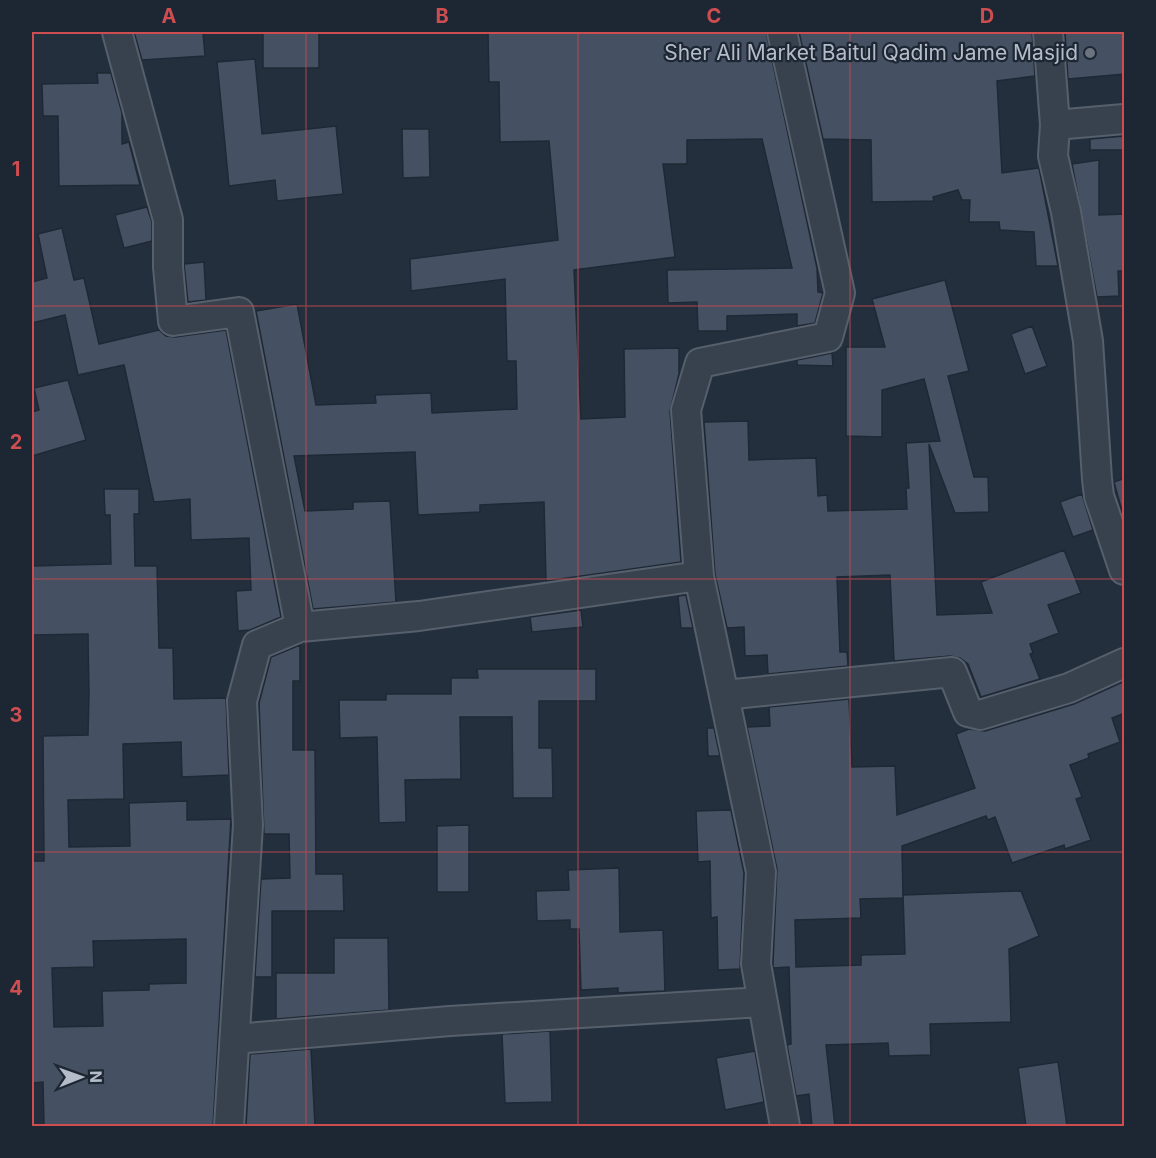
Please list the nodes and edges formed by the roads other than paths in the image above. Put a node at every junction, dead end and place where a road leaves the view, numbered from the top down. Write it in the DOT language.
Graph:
graph roads {
  1 [pos="117,32"];
  2 [pos="782,32"];
  3 [pos="1048,32"];
  4 [pos="1125,119"];
  5 [pos="1055,125"];
  6 [pos="1125,570"];
  7 [pos="699,576"];
  8 [pos="300,627"];
  9 [pos="1125,663"];
  10 [pos="724,695"];
  11 [pos="762,1002"];
  12 [pos="235,1039"];
  13 [pos="229,1126"];
  14 [pos="785,1126"];
  1 -- 8 [label="street"];
  2 -- 7 [label="street"];
  3 -- 5 [label="street"];
  4 -- 5 [label="street"];
  5 -- 6 [label="street"];
  7 -- 8 [label="street"];
  7 -- 10 [label="street"];
  8 -- 12 [label="street"];
  9 -- 10 [label="street"];
  10 -- 11 [label="street"];
  11 -- 12 [label="street"];
  11 -- 14 [label="street"];
  12 -- 13 [label="street"];
}
